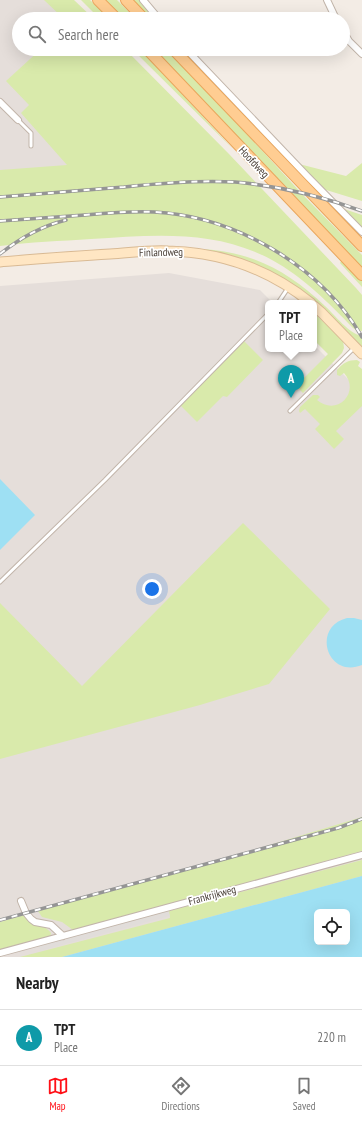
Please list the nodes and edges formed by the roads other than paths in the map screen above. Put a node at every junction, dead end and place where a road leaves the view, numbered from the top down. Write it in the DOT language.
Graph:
graph roads {
  1 [pos="98,0"];
  2 [pos="126,0"];
  3 [pos="143,0"];
  4 [pos="327,0"];
  5 [pos="110,12"];
  6 [pos="137,12"];
  7 [pos="153,12"];
  8 [pos="333,12"];
  9 [pos="350,41"];
  10 [pos="362,54"];
  11 [pos="154,56"];
  12 [pos="180,56"];
  13 [pos="193,56"];
  14 [pos="0,102"];
  15 [pos="18,120"];
  16 [pos="31,146"];
  17 [pos="362,232"];
  18 [pos="362,246"];
  19 [pos="0,262"];
  20 [pos="362,275"];
  21 [pos="289,286"];
  22 [pos="280,300"];
  23 [pos="307,300"];
  24 [pos="317,309"];
  25 [pos="265,317"];
  26 [pos="355,347"];
  27 [pos="362,354"];
  28 [pos="290,412"];
  29 [pos="0,582"];
  30 [pos="362,855"];
  31 [pos="21,901"];
  32 [pos="63,936"];
  33 [pos="0,953"];
  1 -- 5 [label="main road"];
  2 -- 6 [label="main road"];
  3 -- 7 [label="street"];
  4 -- 8 [label="street"];
  9 -- 10 [label="street"];
  11 -- 20 [label="main road, Hoofdweg"];
  12 -- 18 [label="main road, Hoofdweg"];
  13 -- 17 [label="street"];
  14 -- 15 [label="street"];
  15 -- 16 [label="lane"];
  19 -- 21 [label="street, Finlandweg"];
  21 -- 22 [label="lane"];
  21 -- 23 [label="street, Finlandweg"];
  24 -- 26 [label="street"];
  25 -- 29 [label="lane"];
  26 -- 27 [label="street"];
  26 -- 28 [label="lane"];
  30 -- 32 [label="street, Frankrijkweg"];
  31 -- 32 [label="street"];
  32 -- 33 [label="street, Frankrijkweg"];
}
